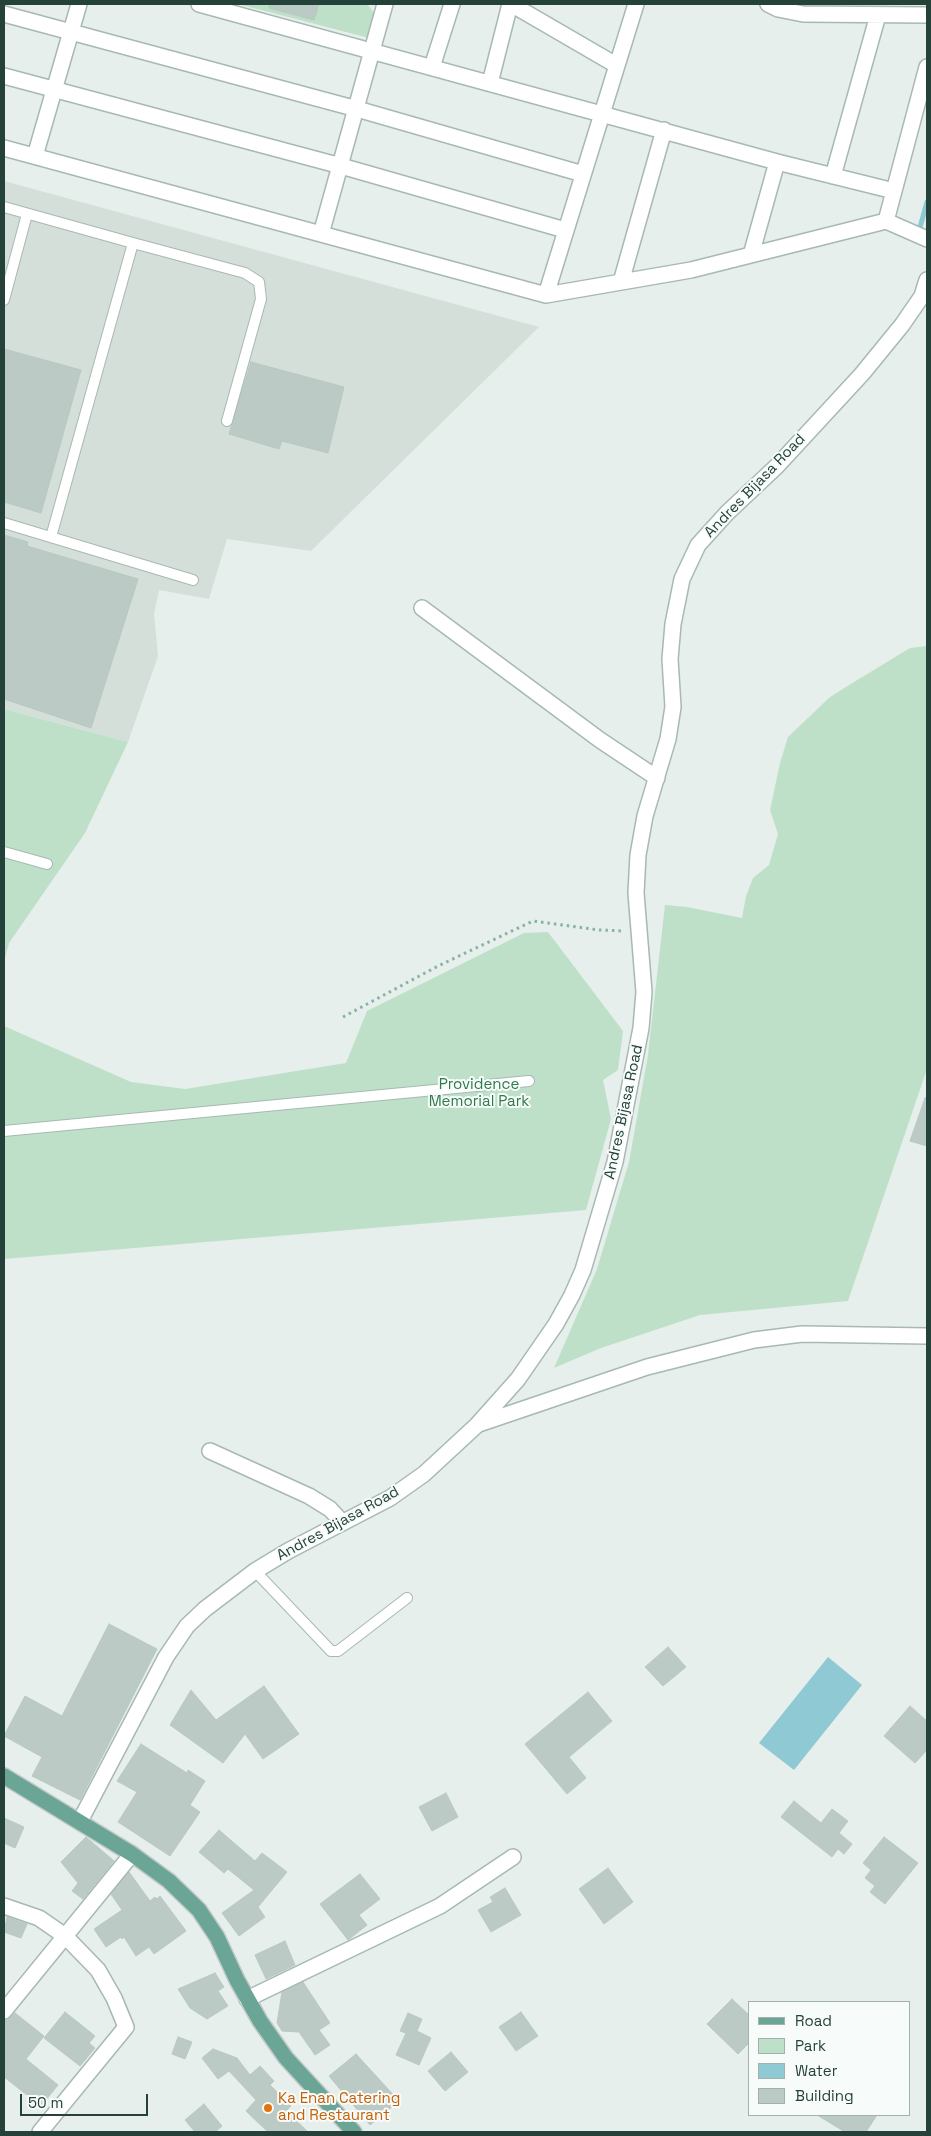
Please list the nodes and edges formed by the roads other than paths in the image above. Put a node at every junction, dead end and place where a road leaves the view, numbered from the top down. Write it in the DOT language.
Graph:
graph roads {
  1 [pos="78,4"];
  2 [pos="199,4"];
  3 [pos="452,4"];
  4 [pos="510,4"];
  5 [pos="636,4"];
  6 [pos="768,4"];
  7 [pos="382,6"];
  8 [pos="222,7"];
  9 [pos="4,14"];
  10 [pos="878,15"];
  11 [pos="927,16"];
  12 [pos="70,32"];
  13 [pos="373,51"];
  14 [pos="616,65"];
  15 [pos="432,67"];
  16 [pos="927,67"];
  17 [pos="4,76"];
  18 [pos="490,83"];
  19 [pos="54,89"];
  20 [pos="357,109"];
  21 [pos="601,113"];
  22 [pos="664,130"];
  23 [pos="4,148"];
  24 [pos="35,156"];
  25 [pos="776,162"];
  26 [pos="340,166"];
  27 [pos="583,174"];
  28 [pos="833,176"];
  29 [pos="894,191"];
  30 [pos="4,207"];
  31 [pos="27,214"];
  32 [pos="886,222"];
  33 [pos="566,230"];
  34 [pos="321,234"];
  35 [pos="927,239"];
  36 [pos="133,243"];
  37 [pos="751,255"];
  38 [pos="927,280"];
  39 [pos="621,282"];
  40 [pos="546,295"];
  41 [pos="4,300"];
  42 [pos="227,421"];
  43 [pos="4,523"];
  44 [pos="51,537"];
  45 [pos="193,580"];
  46 [pos="422,608"];
  47 [pos="657,778"];
  48 [pos="4,852"];
  49 [pos="47,864"];
  50 [pos="529,1081"];
  51 [pos="4,1131"];
  52 [pos="927,1336"];
  53 [pos="477,1425"];
  54 [pos="210,1452"];
  55 [pos="342,1522"];
  56 [pos="255,1571"];
  57 [pos="406,1598"];
  58 [pos="4,1776"];
  59 [pos="80,1821"];
  60 [pos="132,1854"];
  61 [pos="513,1857"];
  62 [pos="4,1906"];
  63 [pos="65,1936"];
  64 [pos="247,1998"];
  65 [pos="4,2011"];
  66 [pos="40,2132"];
  67 [pos="354,2132"];
  1 -- 12 [label="street"];
  2 -- 8 [label="street"];
  3 -- 15 [label="street"];
  4 -- 14 [label="street"];
  4 -- 18 [label="street"];
  5 -- 14 [label="street"];
  6 -- 10 [label="street"];
  7 -- 13 [label="street"];
  8 -- 13 [label="street"];
  9 -- 12 [label="street"];
  10 -- 11 [label="street"];
  10 -- 28 [label="street"];
  12 -- 19 [label="street"];
  12 -- 20 [label="street"];
  13 -- 15 [label="street"];
  13 -- 20 [label="street"];
  14 -- 21 [label="street"];
  15 -- 18 [label="street"];
  16 -- 29 [label="street"];
  17 -- 19 [label="street"];
  18 -- 21 [label="street"];
  19 -- 24 [label="street"];
  19 -- 26 [label="street"];
  20 -- 26 [label="street"];
  20 -- 27 [label="street"];
  21 -- 22 [label="street"];
  21 -- 27 [label="street"];
  22 -- 25 [label="street"];
  22 -- 39 [label="street"];
  23 -- 24 [label="street"];
  24 -- 34 [label="street"];
  25 -- 28 [label="street"];
  25 -- 37 [label="street"];
  26 -- 33 [label="street"];
  26 -- 34 [label="street"];
  27 -- 33 [label="street"];
  28 -- 29 [label="street"];
  29 -- 32 [label="street"];
  30 -- 31 [label="lane"];
  31 -- 36 [label="lane"];
  31 -- 41 [label="lane"];
  32 -- 35 [label="street"];
  32 -- 37 [label="street"];
  33 -- 40 [label="street"];
  34 -- 40 [label="street"];
  36 -- 42 [label="lane"];
  36 -- 44 [label="lane"];
  37 -- 39 [label="street"];
  38 -- 47 [label="street, Andres Bijasa Road"];
  39 -- 40 [label="street"];
  43 -- 44 [label="lane"];
  44 -- 45 [label="lane"];
  46 -- 47 [label="street"];
  47 -- 53 [label="street, Andres Bijasa Road"];
  48 -- 49 [label="lane"];
  50 -- 51 [label="lane"];
  52 -- 53 [label="street"];
  53 -- 55 [label="street, Andres Bijasa Road"];
  54 -- 55 [label="street"];
  55 -- 56 [label="street, Andres Bijasa Road"];
  56 -- 57 [label="lane"];
  56 -- 59 [label="street, Andres Bijasa Road"];
  58 -- 59 [label="main road"];
  59 -- 60 [label="main road"];
  60 -- 63 [label="street"];
  60 -- 64 [label="main road"];
  61 -- 64 [label="street"];
  62 -- 63 [label="street"];
  63 -- 65 [label="street"];
  63 -- 66 [label="street"];
  64 -- 67 [label="main road"];
}
